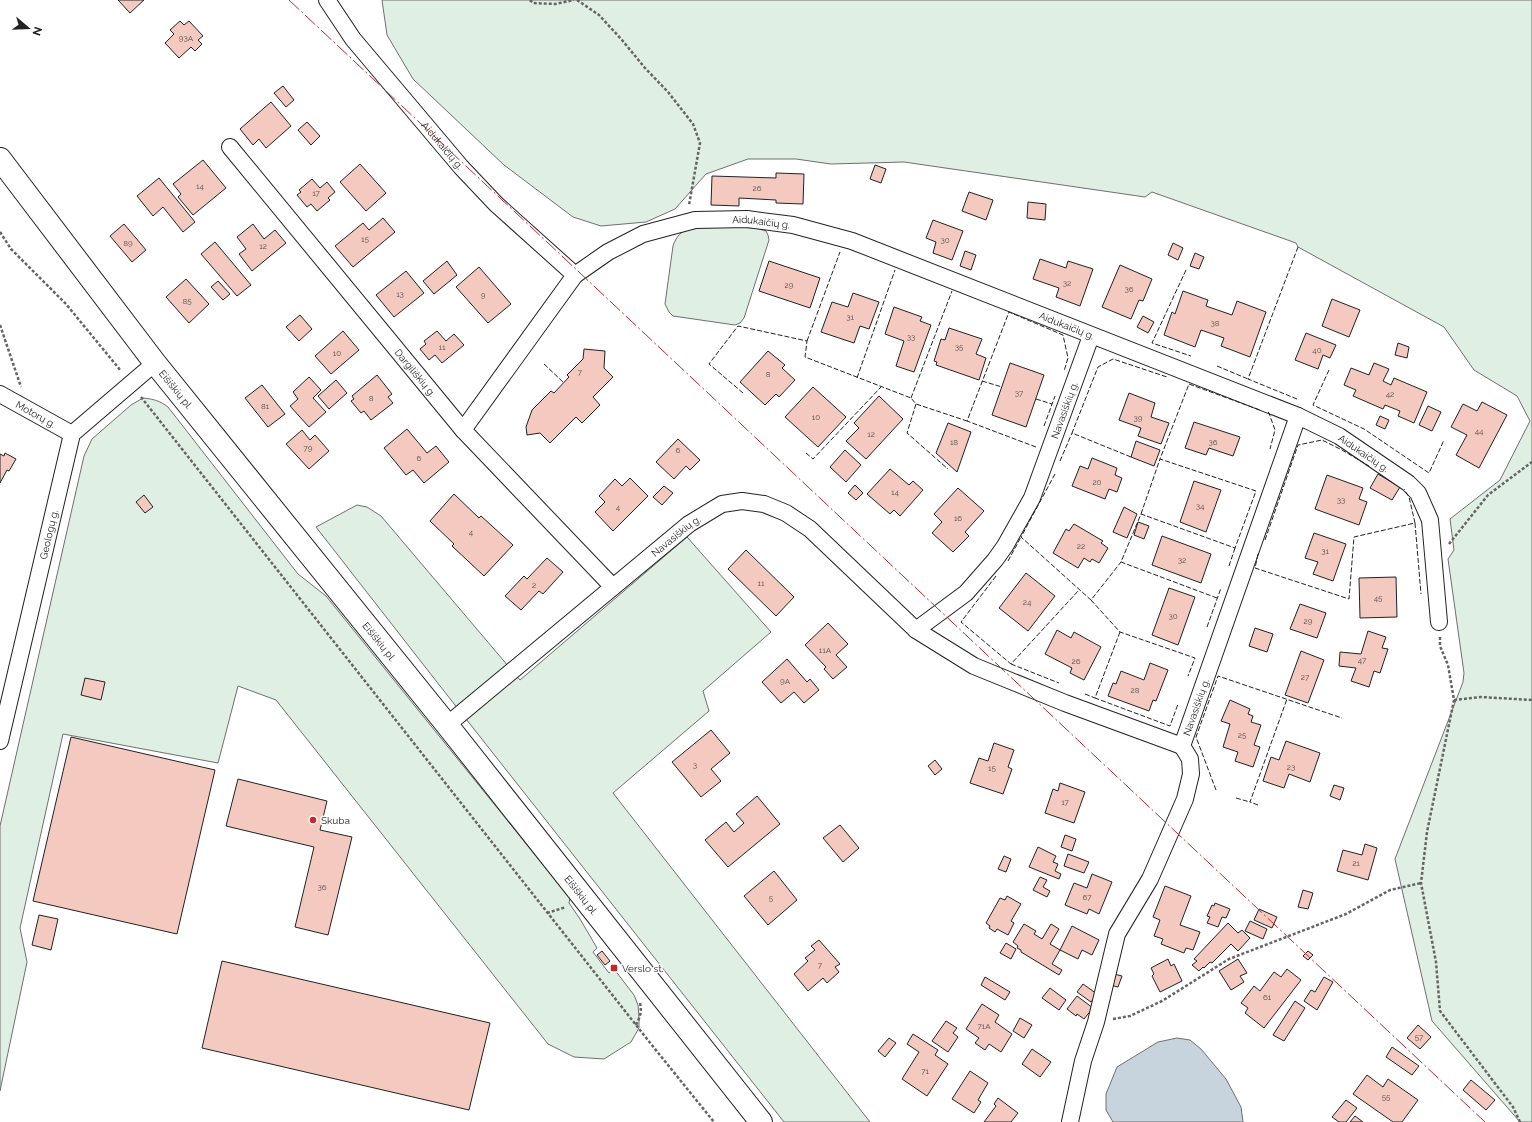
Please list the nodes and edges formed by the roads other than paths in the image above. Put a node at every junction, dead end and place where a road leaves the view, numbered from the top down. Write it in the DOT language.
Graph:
graph roads {
  1 [pos="327,0"];
  2 [pos="230,147"];
  3 [pos="0,159"];
  4 [pos="575,275"];
  5 [pos="1091,336"];
  6 [pos="155,363"];
  7 [pos="0,394"];
  8 [pos="1298,416"];
  9 [pos="463,430"];
  10 [pos="72,434"];
  11 [pos="613,587"];
  12 [pos="1439,622"];
  13 [pos="916,630"];
  14 [pos="447,725"];
  15 [pos="0,741"];
  16 [pos="1182,746"];
  17 [pos="761,1122"];
  18 [pos="1070,1122"];
  1 -- 4 [label="street, Aidukaičių g."];
  2 -- 9 [label="street, Dargiliškių g."];
  3 -- 6 [label="main road, Eišiškių pl."];
  4 -- 5 [label="street, Aidukaičių g."];
  4 -- 9 [label="street, Aidukaičių g."];
  5 -- 8 [label="street, Aidukaičių g."];
  5 -- 13 [label="street, Navasiškių g."];
  6 -- 10 [label="street"];
  6 -- 14 [label="main road, Eišiškių pl."];
  7 -- 10 [label="street, Motorų g."];
  8 -- 12 [label="street, Aidukaičių g."];
  8 -- 16 [label="street, Navasiškių g."];
  9 -- 11 [label="street, Dargiliškių g."];
  10 -- 15 [label="street, Geologų g."];
  11 -- 13 [label="street, Navasiškių g."];
  11 -- 14 [label="street, Navasiškių g."];
  13 -- 16 [label="street, Navasiškių g."];
  14 -- 17 [label="main road, Eišiškių pl."];
  16 -- 18 [label="street"];
}
